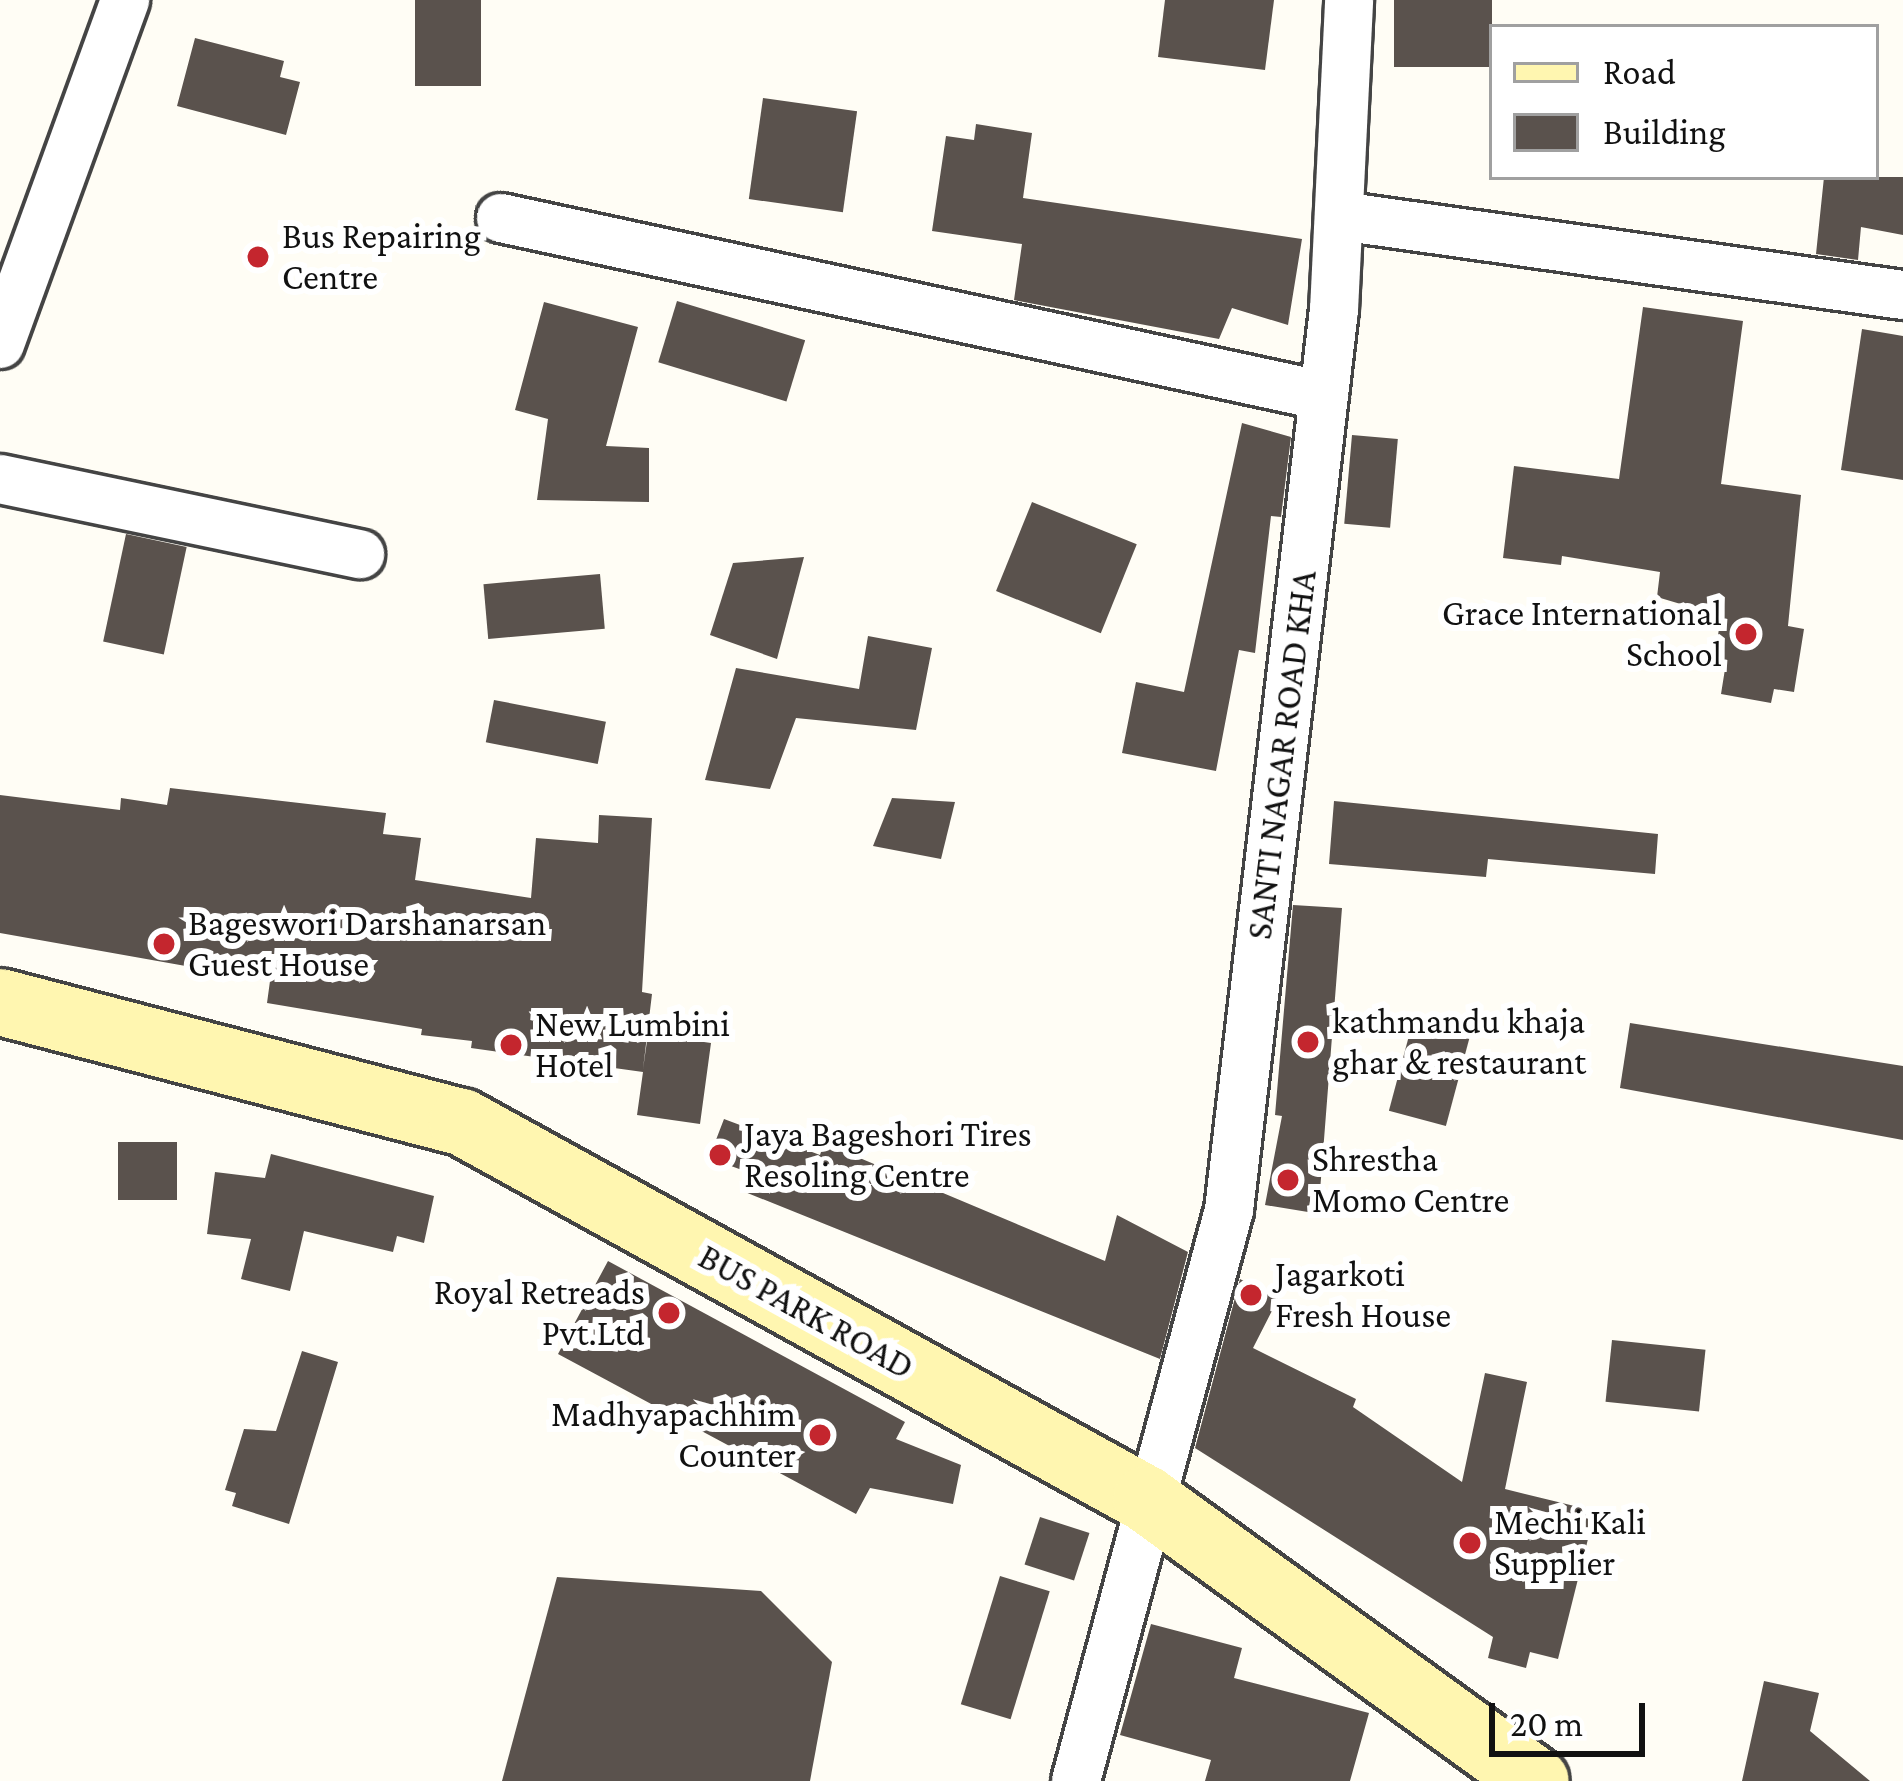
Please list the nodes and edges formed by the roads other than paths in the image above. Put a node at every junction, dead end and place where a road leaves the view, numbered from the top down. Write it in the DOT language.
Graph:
graph roads {
  1 [pos="125,0"];
  2 [pos="1349,0"];
  3 [pos="1340,216"];
  4 [pos="500,218"];
  5 [pos="1903,295"];
  6 [pos="0,344"];
  7 [pos="1324,395"];
  8 [pos="0,479"];
  9 [pos="360,554"];
  10 [pos="0,1002"];
  11 [pos="1147,1499"];
  12 [pos="1076,1781"];
  13 [pos="1536,1781"];
  1 -- 6 [label="street"];
  2 -- 3 [label="street, SANTI NAGAR ROAD KHA"];
  3 -- 5 [label="street"];
  3 -- 7 [label="street, SANTI NAGAR ROAD KHA"];
  4 -- 7 [label="street"];
  7 -- 11 [label="street, SANTI NAGAR ROAD KHA"];
  8 -- 9 [label="street"];
  10 -- 11 [label="main road, BUS PARK ROAD"];
  11 -- 12 [label="street, SANTI NAGAR ROAD KHA"];
  11 -- 13 [label="main road, BUS PARK ROAD"];
}
